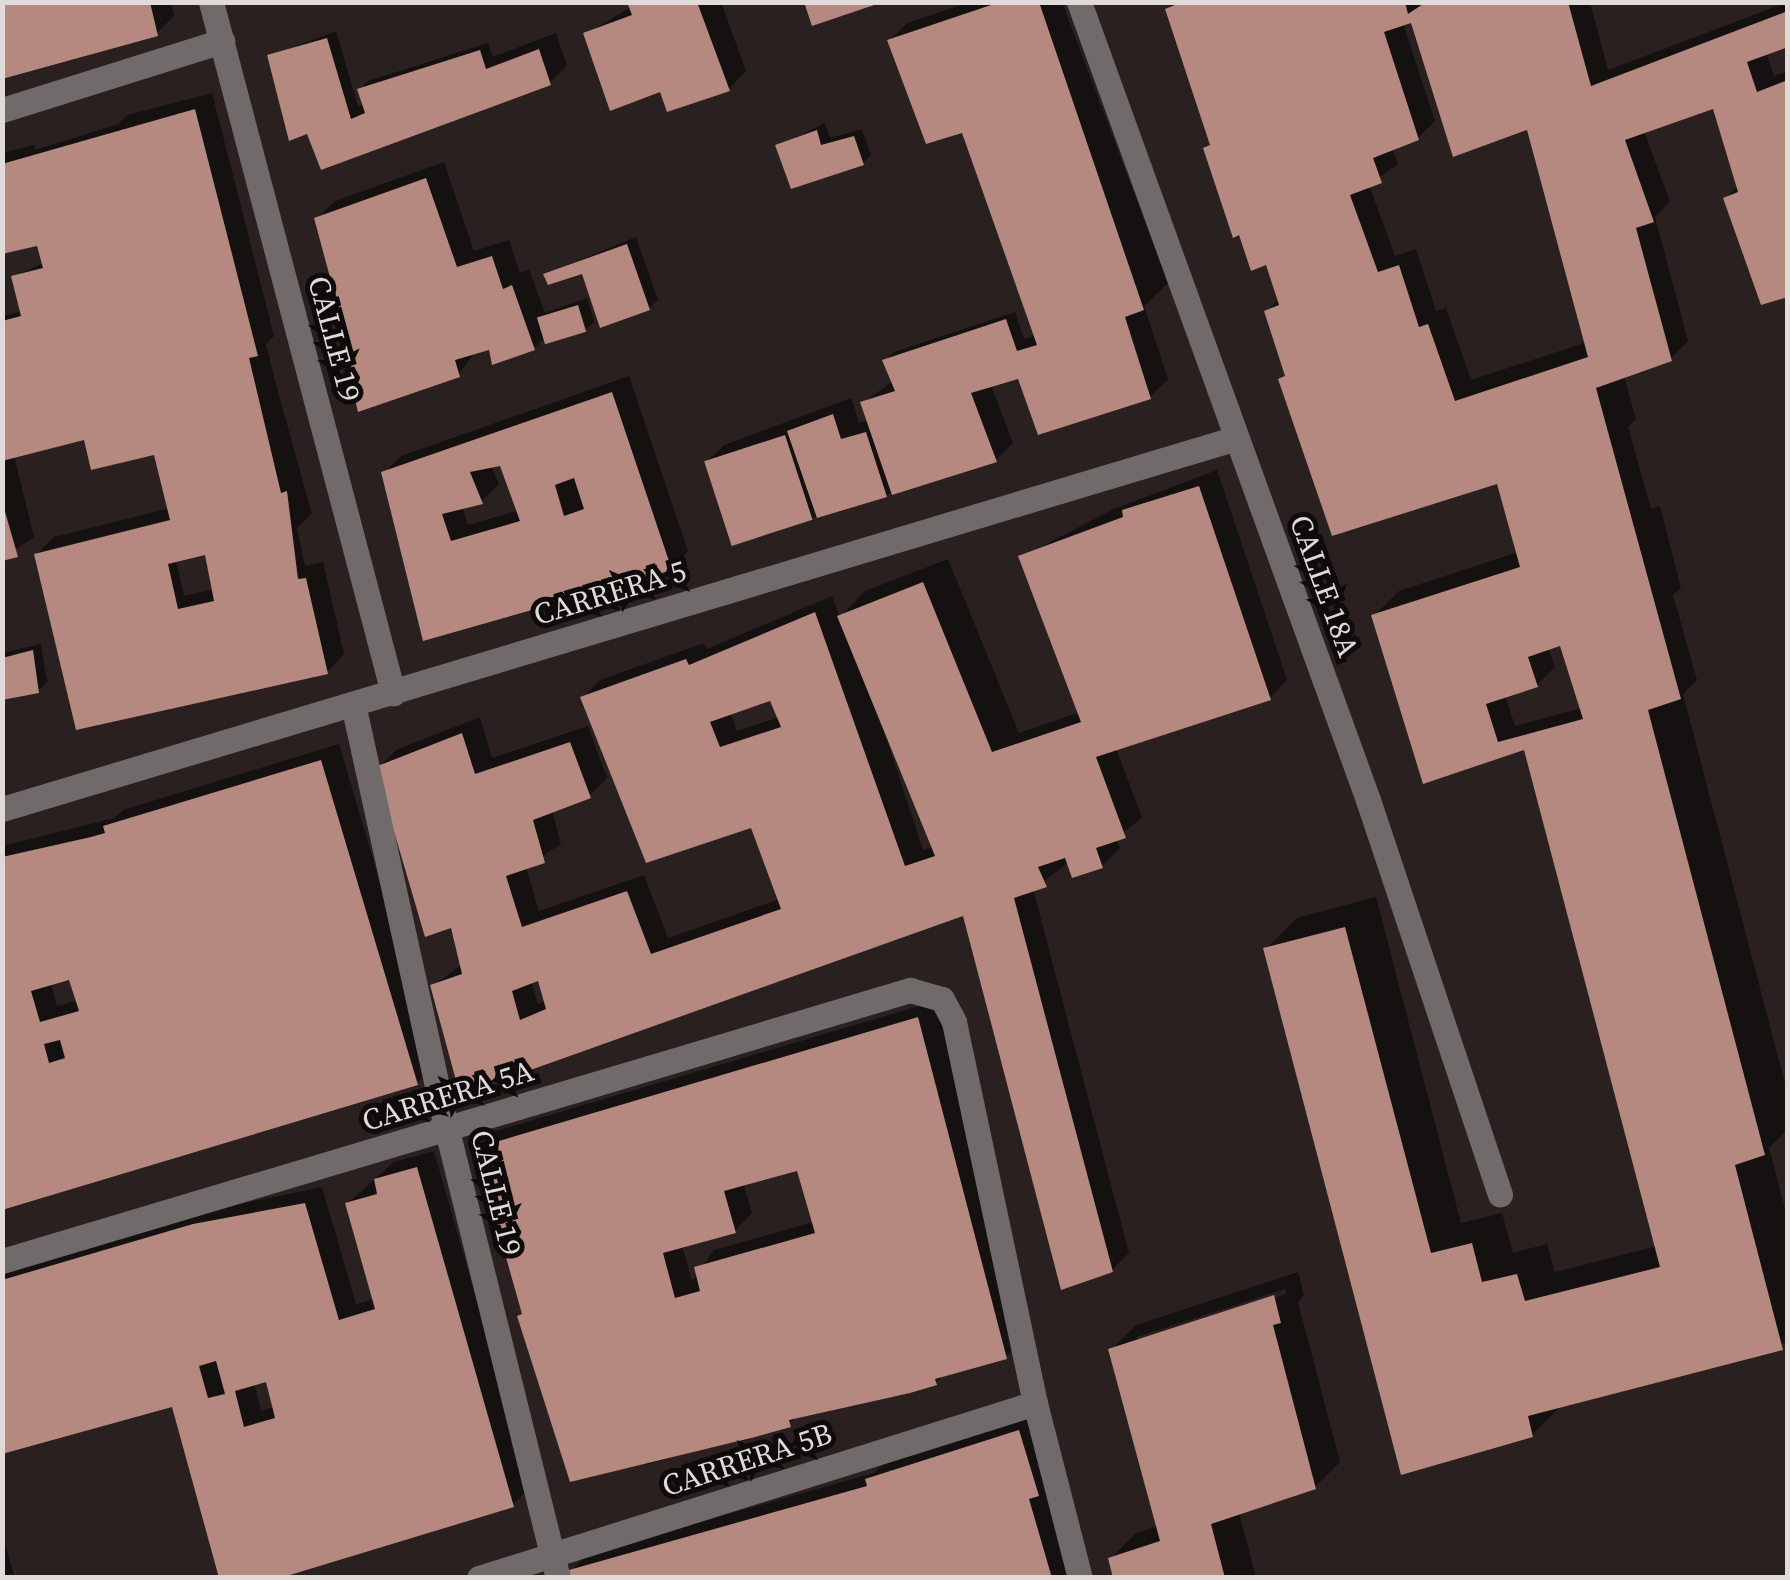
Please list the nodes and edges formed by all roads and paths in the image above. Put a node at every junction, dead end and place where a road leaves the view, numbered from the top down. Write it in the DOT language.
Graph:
graph roads {
  1 [pos="211,2"];
  2 [pos="1079,2"];
  3 [pos="222,41"];
  4 [pos="2,110"];
  5 [pos="1236,438"];
  6 [pos="392,693"];
  7 [pos="353,704"];
  8 [pos="2,809"];
  9 [pos="447,1130"];
  10 [pos="1500,1194"];
  11 [pos="2,1261"];
  12 [pos="1035,1403"];
  13 [pos="555,1567"];
  14 [pos="478,1578"];
  15 [pos="1080,1578"];
  1 -- 3 [label="street, CALLE 19"];
  2 -- 5 [label="street, CALLE 18A"];
  3 -- 4 [label="street"];
  3 -- 6 [label="street, CALLE 19"];
  5 -- 6 [label="street, CARRERA 5"];
  5 -- 10 [label="street, CALLE 18A"];
  6 -- 7 [label="street, CARRERA 5"];
  7 -- 8 [label="street, CARRERA 5"];
  7 -- 9 [label="street, CALLE 19"];
  9 -- 11 [label="street, CARRERA 5A"];
  9 -- 12 [label="street, CARRERA 5A"];
  9 -- 13 [label="street, CALLE 19"];
  12 -- 13 [label="street, CARRERA 5B"];
  12 -- 15 [label="street"];
  13 -- 14 [label="street, CARRERA 5B"];
}
